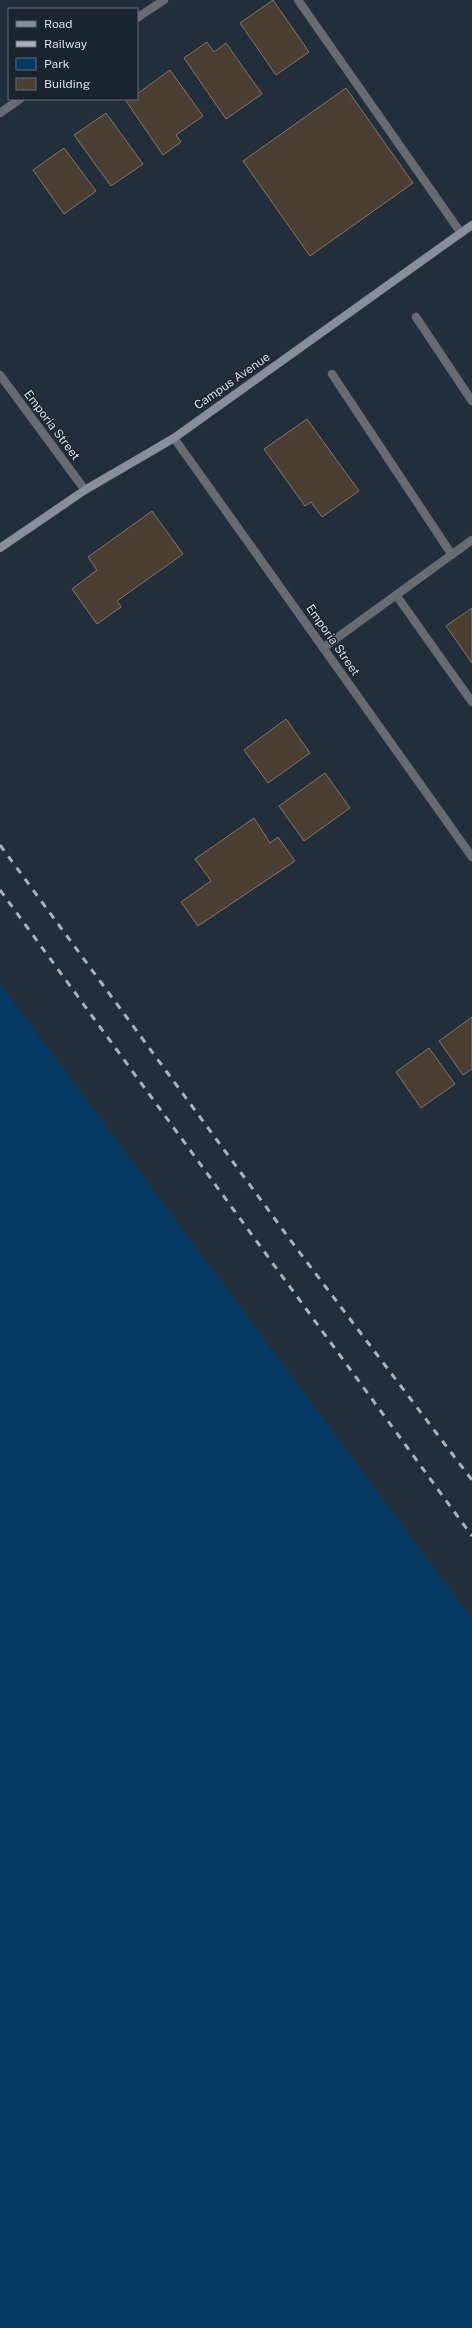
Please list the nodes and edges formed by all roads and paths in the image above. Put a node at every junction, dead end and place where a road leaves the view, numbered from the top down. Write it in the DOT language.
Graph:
graph roads {
  1 [pos="164,0"];
  2 [pos="298,0"];
  3 [pos="138,17"];
  4 [pos="19,100"];
  5 [pos="0,113"];
  6 [pos="472,226"];
  7 [pos="461,233"];
  8 [pos="416,317"];
  9 [pos="332,374"];
  10 [pos="0,375"];
  11 [pos="472,401"];
  12 [pos="174,438"];
  13 [pos="85,490"];
  14 [pos="472,540"];
  15 [pos="0,548"];
  16 [pos="452,555"];
  17 [pos="396,595"];
  18 [pos="323,648"];
  19 [pos="472,702"];
  20 [pos="472,857"];
  1 -- 3 [label="street"];
  2 -- 7 [label="street"];
  4 -- 5 [label="street"];
  6 -- 7 [label="street, Campus Avenue"];
  7 -- 12 [label="street, Campus Avenue"];
  8 -- 11 [label="street"];
  9 -- 16 [label="street"];
  10 -- 13 [label="street, Emporia Street"];
  12 -- 13 [label="street, Campus Avenue"];
  12 -- 18 [label="street, Emporia Street"];
  13 -- 15 [label="street, Campus Avenue"];
  14 -- 16 [label="street"];
  16 -- 17 [label="street"];
  17 -- 18 [label="street"];
  17 -- 19 [label="street"];
  18 -- 20 [label="street, Emporia Street"];
}
